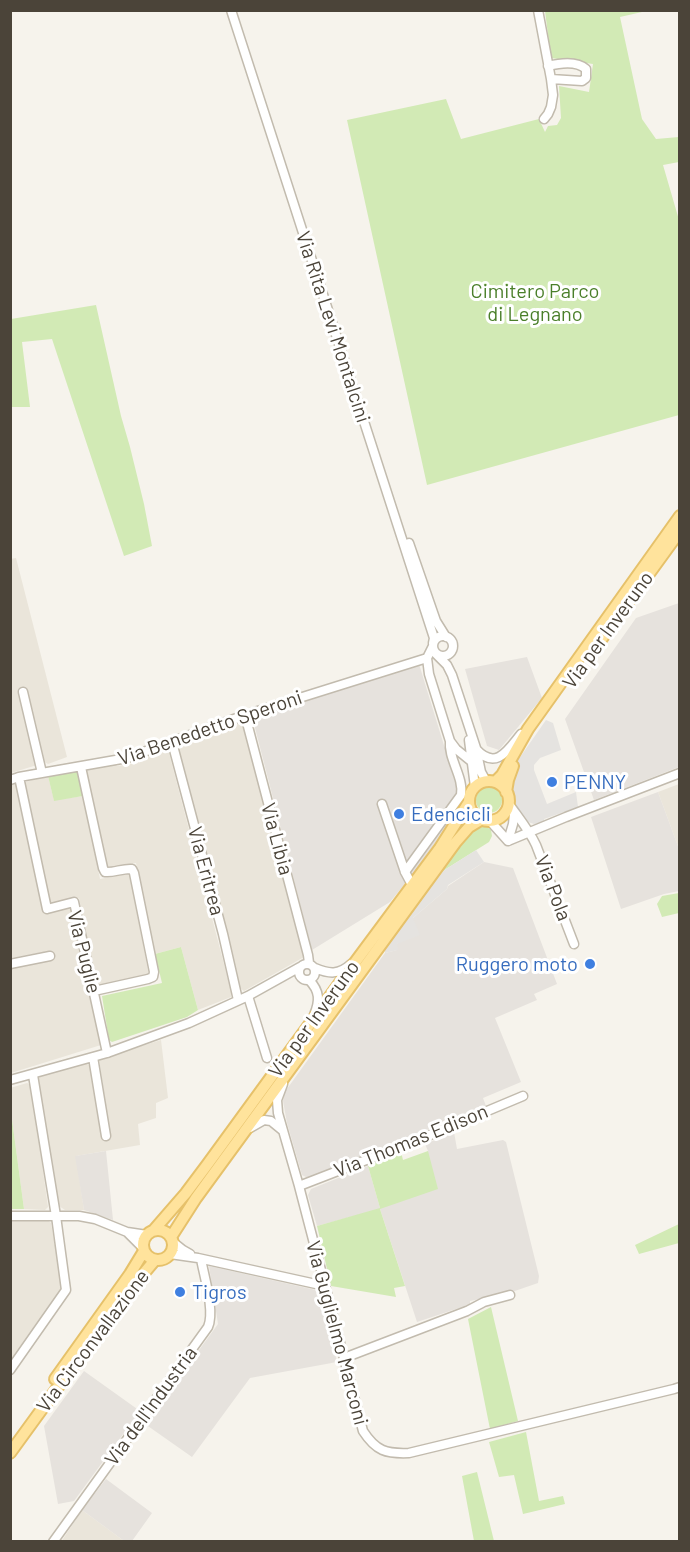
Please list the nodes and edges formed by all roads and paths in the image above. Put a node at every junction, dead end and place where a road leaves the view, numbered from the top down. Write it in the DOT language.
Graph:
graph roads {
  1 [pos="231,10"];
  2 [pos="236,10"];
  3 [pos="538,10"];
  4 [pos="548,66"];
  5 [pos="551,79"];
  6 [pos="544,119"];
  7 [pos="680,516"];
  8 [pos="680,531"];
  9 [pos="446,637"];
  10 [pos="434,648"];
  11 [pos="452,650"];
  12 [pos="427,658"];
  13 [pos="452,675"];
  14 [pos="23,692"];
  15 [pos="540,714"];
  16 [pos="245,715"];
  17 [pos="466,719"];
  18 [pos="450,741"];
  19 [pos="172,742"];
  20 [pos="476,748"];
  21 [pos="469,760"];
  22 [pos="81,767"];
  23 [pos="42,773"];
  24 [pos="457,773"];
  25 [pos="680,773"];
  26 [pos="15,779"];
  27 [pos="491,782"];
  28 [pos="475,787"];
  29 [pos="507,792"];
  30 [pos="470,802"];
  31 [pos="382,804"];
  32 [pos="511,809"];
  33 [pos="486,820"];
  34 [pos="529,832"];
  35 [pos="508,841"];
  36 [pos="405,872"];
  37 [pos="412,885"];
  38 [pos="574,944"];
  39 [pos="50,956"];
  40 [pos="358,958"];
  41 [pos="10,964"];
  42 [pos="308,966"];
  43 [pos="279,979"];
  44 [pos="305,979"];
  45 [pos="94,991"];
  46 [pos="248,996"];
  47 [pos="238,1000"];
  48 [pos="309,1026"];
  49 [pos="107,1053"];
  50 [pos="93,1057"];
  51 [pos="267,1058"];
  52 [pos="297,1060"];
  53 [pos="33,1075"];
  54 [pos="10,1080"];
  55 [pos="523,1096"];
  56 [pos="282,1130"];
  57 [pos="242,1134"];
  58 [pos="106,1136"];
  59 [pos="299,1186"];
  60 [pos="10,1216"];
  61 [pos="56,1216"];
  62 [pos="128,1232"];
  63 [pos="150,1233"];
  64 [pos="172,1239"];
  65 [pos="144,1249"];
  66 [pos="170,1254"];
  67 [pos="199,1258"];
  68 [pos="155,1260"];
  69 [pos="325,1286"];
  70 [pos="510,1295"];
  71 [pos="344,1358"];
  72 [pos="10,1370"];
  73 [pos="678,1389"];
  74 [pos="10,1441"];
  75 [pos="10,1453"];
  76 [pos="53,1542"];
  1 -- 10 [label="street, Via Rita Levi Montalcini"];
  2 -- 9 [label="street, Via Rita Levi Montalcini"];
  3 -- 4 [label="street"];
  4 -- 5 [label="street"];
  4 -- 5 [label="street"];
  5 -- 6 [label="street"];
  7 -- 15 [label="main road, Via per Inveruno"];
  8 -- 29 [label="main road, Via per Inveruno"];
  9 -- 10 [label="street"];
  9 -- 11 [label="street"];
  10 -- 11 [label="street"];
  10 -- 12 [label="street"];
  10 -- 13 [label="street, Via Rita Levi Montalcini"];
  11 -- 13 [label="street, Via Rita Levi Montalcini"];
  12 -- 16 [label="street, Via Benedetto Speroni"];
  12 -- 18 [label="street"];
  13 -- 17 [label="street, Via Rita Levi Montalcini"];
  14 -- 23 [label="street"];
  15 -- 20 [label="street, Via per Inveruno"];
  15 -- 27 [label="main road, Via per Inveruno"];
  16 -- 19 [label="street, Via Benedetto Speroni"];
  16 -- 42 [label="street, Via Libia"];
  17 -- 20 [label="street, Via Rita Levi Montalcini"];
  17 -- 21 [label="street, Via Rita Levi Montalcini"];
  18 -- 21 [label="street"];
  18 -- 24 [label="street"];
  19 -- 22 [label="street, Via Benedetto Speroni"];
  19 -- 47 [label="street, Via Eritrea"];
  20 -- 27 [label="street, Via Rita Levi Montalcini"];
  21 -- 24 [label="street"];
  21 -- 28 [label="street, Via Rita Levi Montalcini"];
  22 -- 23 [label="street, Via Benedetto Speroni"];
  22 -- 45 [label="street"];
  23 -- 26 [label="street, Via Benedetto Speroni"];
  24 -- 36 [label="street"];
  25 -- 34 [label="street"];
  26 -- 45 [label="street, Via Puglie"];
  27 -- 28 [label="main road"];
  27 -- 29 [label="main road"];
  28 -- 30 [label="main road"];
  29 -- 32 [label="main road"];
  30 -- 33 [label="main road"];
  30 -- 37 [label="main road, Via per Inveruno"];
  31 -- 36 [label="street"];
  32 -- 33 [label="main road"];
  32 -- 34 [label="street, Via Pola"];
  32 -- 35 [label="street"];
  33 -- 35 [label="street"];
  33 -- 52 [label="main road, Via per Inveruno"];
  34 -- 35 [label="street"];
  34 -- 38 [label="street, Via Pola"];
  36 -- 37 [label="street"];
  37 -- 40 [label="main road, Via per Inveruno"];
  39 -- 41 [label="street"];
  40 -- 42 [label="street"];
  40 -- 48 [label="main road, Via per Inveruno"];
  42 -- 43 [label="street"];
  42 -- 44 [label="street, Via Libia"];
  42 -- 44 [label="street"];
  43 -- 44 [label="street"];
  43 -- 46 [label="street"];
  44 -- 48 [label="street, Via Libia"];
  45 -- 49 [label="street, Via Puglie"];
  46 -- 47 [label="street"];
  46 -- 51 [label="street"];
  47 -- 49 [label="street"];
  48 -- 63 [label="main road, Via per Inveruno"];
  49 -- 50 [label="street"];
  50 -- 53 [label="street"];
  50 -- 58 [label="street"];
  52 -- 56 [label="street, Via Guglielmo Marconi"];
  52 -- 57 [label="main road, Via per Inveruno"];
  53 -- 54 [label="street"];
  53 -- 61 [label="street"];
  55 -- 59 [label="street, Via Thomas Edison"];
  56 -- 57 [label="street"];
  56 -- 59 [label="street, Via Guglielmo Marconi"];
  57 -- 64 [label="main road, Via per Inveruno"];
  59 -- 69 [label="street, Via Guglielmo Marconi"];
  60 -- 61 [label="street"];
  61 -- 62 [label="street"];
  61 -- 72 [label="street"];
  62 -- 63 [label="street"];
  62 -- 65 [label="street"];
  63 -- 64 [label="main road"];
  63 -- 65 [label="main road"];
  64 -- 66 [label="main road"];
  64 -- 67 [label="street"];
  65 -- 68 [label="main road"];
  65 -- 74 [label="main road, Via Circonvallazione"];
  66 -- 67 [label="street"];
  66 -- 68 [label="main road"];
  67 -- 69 [label="street"];
  67 -- 76 [label="street, Via dell'Industria"];
  68 -- 75 [label="main road, Via Circonvallazione"];
  69 -- 71 [label="street, Via Guglielmo Marconi"];
  70 -- 71 [label="street"];
  71 -- 73 [label="street, Via Guglielmo Marconi"];
}
